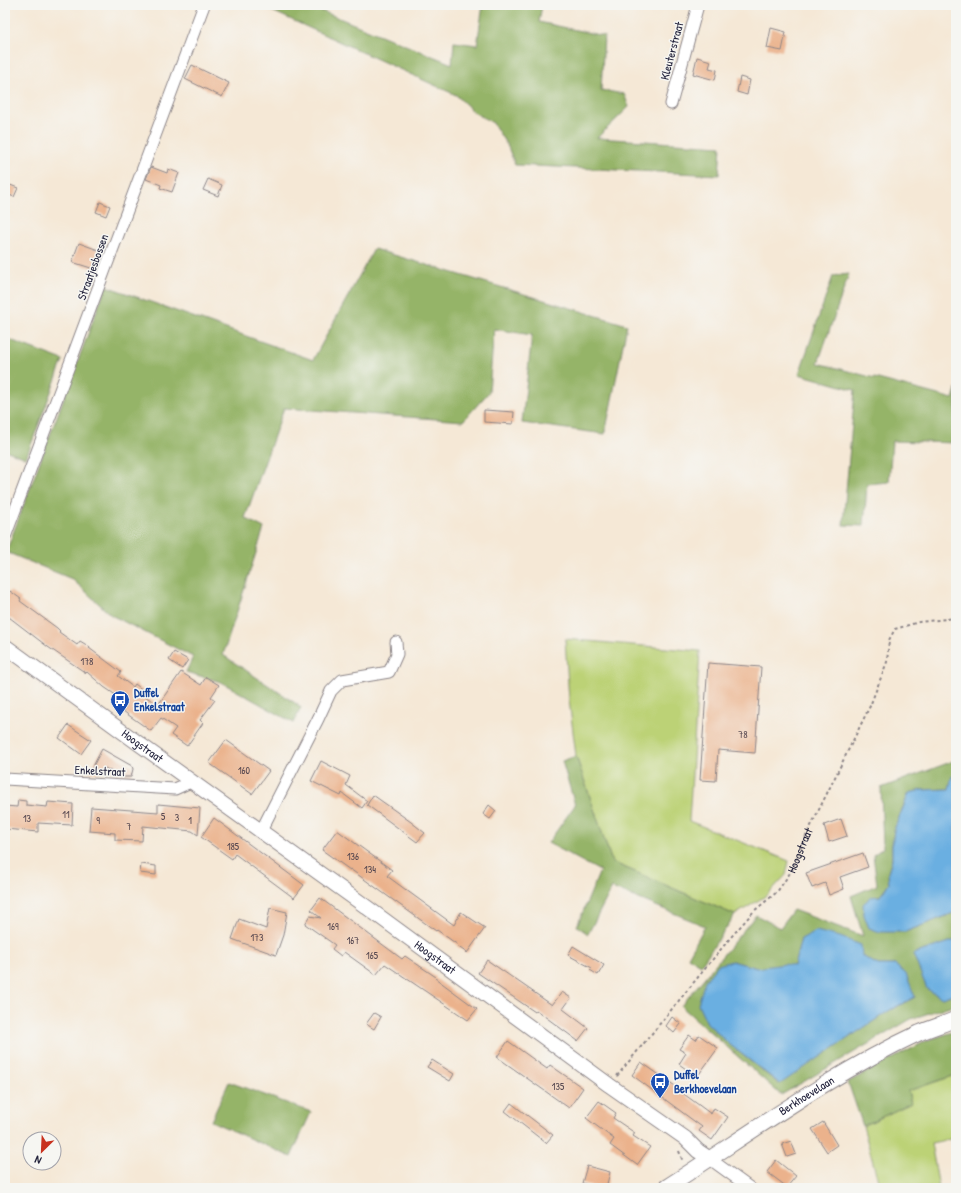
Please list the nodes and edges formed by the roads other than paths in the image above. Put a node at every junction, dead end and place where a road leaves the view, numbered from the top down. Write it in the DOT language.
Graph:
graph roads {
  1 [pos="204,5"];
  2 [pos="698,5"];
  3 [pos="671,104"];
  4 [pos="5,537"];
  5 [pos="396,642"];
  6 [pos="5,646"];
  7 [pos="5,779"];
  8 [pos="190,780"];
  9 [pos="261,831"];
  10 [pos="956,1019"];
  11 [pos="710,1159"];
  12 [pos="665,1188"];
  13 [pos="750,1188"];
  1 -- 4 [label="street, Straatjesbossen"];
  2 -- 3 [label="street, Kleuterstraat"];
  5 -- 9 [label="street"];
  6 -- 8 [label="street, Hoogstraat"];
  7 -- 8 [label="street, Enkelstraat"];
  8 -- 9 [label="street, Hoogstraat"];
  9 -- 11 [label="street, Hoogstraat"];
  10 -- 11 [label="main road, Berkhoevelaan"];
  11 -- 12 [label="main road, Berkhoevelaan"];
  11 -- 13 [label="street, Hoogstraat"];
}
